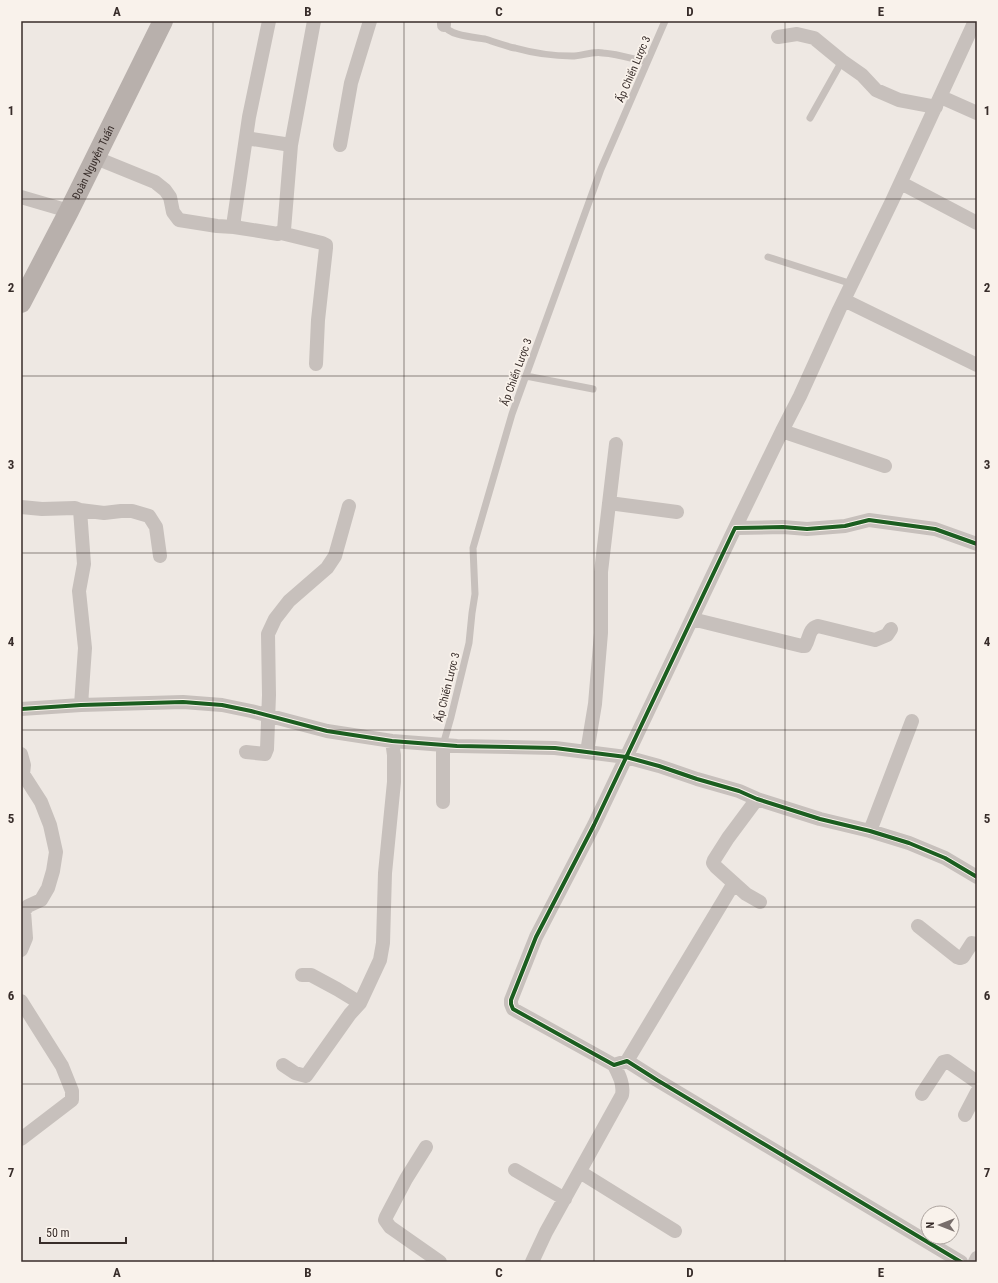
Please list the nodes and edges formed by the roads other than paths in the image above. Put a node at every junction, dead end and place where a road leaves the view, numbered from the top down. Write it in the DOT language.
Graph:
graph roads {
  1 [pos="163,21"];
  2 [pos="269,21"];
  3 [pos="314,21"];
  4 [pos="370,21"];
  5 [pos="665,21"];
  6 [pos="975,21"];
  7 [pos="444,23"];
  8 [pos="778,37"];
  9 [pos="842,61"];
  10 [pos="648,62"];
  11 [pos="938,102"];
  12 [pos="977,113"];
  13 [pos="810,118"];
  14 [pos="246,138"];
  15 [pos="291,145"];
  16 [pos="340,145"];
  17 [pos="96,158"];
  18 [pos="900,183"];
  19 [pos="21,198"];
  20 [pos="69,212"];
  21 [pos="977,223"];
  22 [pos="234,227"];
  23 [pos="281,233"];
  24 [pos="768,256"];
  25 [pos="852,284"];
  26 [pos="844,300"];
  27 [pos="21,303"];
  28 [pos="316,364"];
  29 [pos="977,365"];
  30 [pos="529,377"];
  31 [pos="593,389"];
  32 [pos="782,431"];
  33 [pos="616,444"];
  34 [pos="885,466"];
  35 [pos="609,503"];
  36 [pos="349,506"];
  37 [pos="21,507"];
  38 [pos="80,510"];
  39 [pos="677,512"];
  40 [pos="735,528"];
  41 [pos="977,544"];
  42 [pos="160,556"];
  43 [pos="692,619"];
  44 [pos="891,628"];
  45 [pos="81,705"];
  46 [pos="21,709"];
  47 [pos="268,715"];
  48 [pos="912,721"];
  49 [pos="392,741"];
  50 [pos="443,745"];
  51 [pos="246,752"];
  52 [pos="587,752"];
  53 [pos="21,754"];
  54 [pos="626,757"];
  55 [pos="757,799"];
  56 [pos="443,802"];
  57 [pos="870,831"];
  58 [pos="977,877"];
  59 [pos="734,883"];
  60 [pos="760,902"];
  61 [pos="918,926"];
  62 [pos="977,944"];
  63 [pos="21,950"];
  64 [pos="302,975"];
  65 [pos="21,1001"];
  66 [pos="360,1003"];
  67 [pos="628,1061"];
  68 [pos="283,1065"];
  69 [pos="614,1065"];
  70 [pos="977,1082"];
  71 [pos="977,1092"];
  72 [pos="922,1094"];
  73 [pos="965,1115"];
  74 [pos="21,1139"];
  75 [pos="426,1147"];
  76 [pos="516,1170"];
  77 [pos="580,1172"];
  78 [pos="565,1199"];
  79 [pos="675,1231"];
  80 [pos="977,1258"];
  81 [pos="440,1262"];
  82 [pos="532,1262"];
  83 [pos="961,1262"];
  84 [pos="975,1262"];
  1 -- 17 [label="main road, Đoàn Nguyễn Tuấn"];
  2 -- 14 [label="street"];
  3 -- 15 [label="street"];
  4 -- 16 [label="street"];
  5 -- 10 [label="lane, Ấp Chiến Lược 3"];
  6 -- 11 [label="street"];
  7 -- 10 [label="lane"];
  8 -- 9 [label="street"];
  9 -- 11 [label="street"];
  9 -- 13 [label="lane"];
  10 -- 30 [label="lane, Ấp Chiến Lược 3"];
  11 -- 12 [label="street"];
  11 -- 18 [label="street"];
  14 -- 15 [label="street"];
  14 -- 22 [label="street"];
  15 -- 23 [label="street"];
  17 -- 20 [label="main road, Đoàn Nguyễn Tuấn"];
  17 -- 22 [label="street"];
  18 -- 21 [label="street"];
  18 -- 25 [label="street"];
  19 -- 20 [label="street"];
  20 -- 27 [label="main road, Đoàn Nguyễn Tuấn"];
  22 -- 23 [label="street"];
  23 -- 28 [label="street"];
  24 -- 25 [label="lane"];
  25 -- 26 [label="street"];
  26 -- 29 [label="street"];
  26 -- 32 [label="street"];
  30 -- 31 [label="lane"];
  30 -- 50 [label="lane, Ấp Chiến Lược 3"];
  32 -- 34 [label="street"];
  32 -- 40 [label="street"];
  33 -- 35 [label="street"];
  35 -- 39 [label="street"];
  35 -- 52 [label="street"];
  36 -- 47 [label="street"];
  37 -- 38 [label="street"];
  38 -- 42 [label="street"];
  38 -- 45 [label="street"];
  40 -- 41 [label="street"];
  40 -- 43 [label="street"];
  43 -- 44 [label="street"];
  43 -- 54 [label="street"];
  45 -- 46 [label="street"];
  45 -- 47 [label="street"];
  47 -- 49 [label="street"];
  47 -- 51 [label="street"];
  48 -- 57 [label="street"];
  49 -- 50 [label="street"];
  49 -- 66 [label="street"];
  50 -- 52 [label="street"];
  50 -- 56 [label="street"];
  52 -- 54 [label="street"];
  53 -- 63 [label="street"];
  54 -- 55 [label="street"];
  54 -- 69 [label="street"];
  55 -- 57 [label="street"];
  55 -- 59 [label="street"];
  57 -- 58 [label="street"];
  59 -- 60 [label="street"];
  59 -- 67 [label="street"];
  61 -- 62 [label="street"];
  64 -- 66 [label="street"];
  65 -- 74 [label="street"];
  66 -- 68 [label="street"];
  67 -- 69 [label="street"];
  67 -- 83 [label="street"];
  69 -- 77 [label="street"];
  70 -- 72 [label="street"];
  71 -- 73 [label="street"];
  75 -- 81 [label="street"];
  76 -- 78 [label="street"];
  77 -- 78 [label="street"];
  77 -- 79 [label="street"];
  78 -- 82 [label="street"];
  80 -- 84 [label="street"];
}
